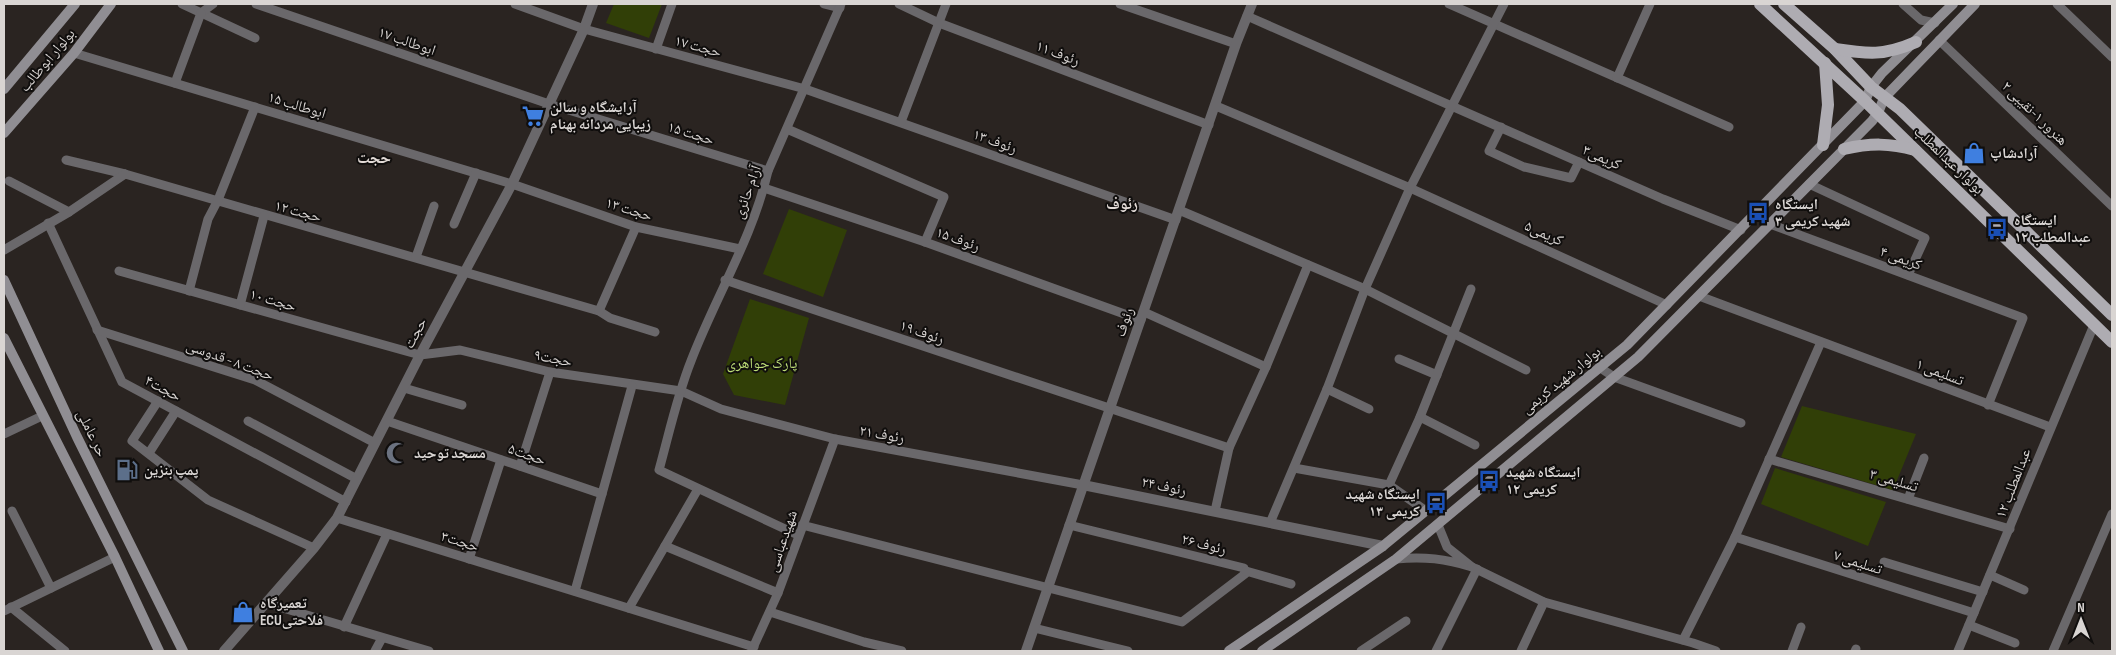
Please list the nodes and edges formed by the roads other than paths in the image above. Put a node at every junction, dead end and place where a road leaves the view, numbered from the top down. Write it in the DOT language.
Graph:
graph roads {
  1 [pos="75,4"];
  2 [pos="111,4"];
  3 [pos="182,4"];
  4 [pos="213,4"];
  5 [pos="256,4"];
  6 [pos="515,4"];
  7 [pos="593,4"];
  8 [pos="672,4"];
  9 [pos="824,4"];
  10 [pos="899,4"];
  11 [pos="946,4"];
  12 [pos="1120,4"];
  13 [pos="1252,4"];
  14 [pos="1449,4"];
  15 [pos="1504,4"];
  16 [pos="1650,4"];
  17 [pos="1760,4"];
  18 [pos="1784,4"];
  19 [pos="1903,4"];
  20 [pos="1952,4"];
  21 [pos="1975,4"];
  22 [pos="2057,4"];
  23 [pos="840,6"];
  24 [pos="201,13"];
  25 [pos="1247,16"];
  26 [pos="940,22"];
  27 [pos="1935,22"];
  28 [pos="1495,24"];
  29 [pos="584,29"];
  30 [pos="255,38"];
  31 [pos="1939,40"];
  32 [pos="1916,42"];
  33 [pos="1236,44"];
  34 [pos="656,49"];
  35 [pos="1835,49"];
  36 [pos="74,53"];
  37 [pos="2112,56"];
  38 [pos="1825,63"];
  39 [pos="1617,78"];
  40 [pos="176,83"];
  41 [pos="1871,87"];
  42 [pos="805,88"];
  43 [pos="4,89"];
  44 [pos="1884,98"];
  45 [pos="1865,101"];
  46 [pos="549,104"];
  47 [pos="1216,106"];
  48 [pos="1453,106"];
  49 [pos="255,107"];
  50 [pos="1878,114"];
  51 [pos="901,122"];
  52 [pos="1209,125"];
  53 [pos="1501,127"];
  54 [pos="1729,127"];
  55 [pos="787,130"];
  56 [pos="4,133"];
  57 [pos="1823,145"];
  58 [pos="1844,149"];
  59 [pos="1916,150"];
  60 [pos="66,160"];
  61 [pos="1579,162"];
  62 [pos="768,171"];
  63 [pos="476,173"];
  64 [pos="125,174"];
  65 [pos="9,181"];
  66 [pos="512,184"];
  67 [pos="1809,184"];
  68 [pos="764,188"];
  69 [pos="1410,188"];
  70 [pos="218,200"];
  71 [pos="434,206"];
  72 [pos="2112,206"];
  73 [pos="68,212"];
  74 [pos="1178,215"];
  75 [pos="264,216"];
  76 [pos="48,223"];
  77 [pos="454,224"];
  78 [pos="1770,224"];
  79 [pos="636,227"];
  80 [pos="1741,230"];
  81 [pos="925,242"];
  82 [pos="4,250"];
  83 [pos="740,250"];
  84 [pos="416,257"];
  85 [pos="1308,265"];
  86 [pos="119,271"];
  87 [pos="465,271"];
  88 [pos="1908,275"];
  89 [pos="4,280"];
  90 [pos="725,280"];
  91 [pos="1365,289"];
  92 [pos="1471,289"];
  93 [pos="189,291"];
  94 [pos="1699,296"];
  95 [pos="1667,304"];
  96 [pos="240,305"];
  97 [pos="599,311"];
  98 [pos="2112,315"];
  99 [pos="1142,316"];
  100 [pos="2094,325"];
  101 [pos="97,330"];
  102 [pos="655,332"];
  103 [pos="1453,334"];
  104 [pos="4,338"];
  105 [pos="1821,342"];
  106 [pos="2112,342"];
  107 [pos="420,355"];
  108 [pos="1399,359"];
  109 [pos="1266,367"];
  110 [pos="1599,367"];
  111 [pos="1526,370"];
  112 [pos="550,372"];
  113 [pos="1437,375"];
  114 [pos="1614,377"];
  115 [pos="632,386"];
  116 [pos="404,388"];
  117 [pos="1328,389"];
  118 [pos="681,391"];
  119 [pos="158,401"];
  120 [pos="462,405"];
  121 [pos="1988,405"];
  122 [pos="1110,409"];
  123 [pos="1369,409"];
  124 [pos="176,411"];
  125 [pos="42,416"];
  126 [pos="1420,417"];
  127 [pos="248,421"];
  128 [pos="387,421"];
  129 [pos="1741,422"];
  130 [pos="2050,427"];
  131 [pos="4,434"];
  132 [pos="835,439"];
  133 [pos="375,443"];
  134 [pos="1475,445"];
  135 [pos="1229,448"];
  136 [pos="149,452"];
  137 [pos="1924,458"];
  138 [pos="1769,459"];
  139 [pos="501,460"];
  140 [pos="520,466"];
  141 [pos="1294,468"];
  142 [pos="357,479"];
  143 [pos="1083,484"];
  144 [pos="1389,485"];
  145 [pos="698,489"];
  146 [pos="602,494"];
  147 [pos="1908,499"];
  148 [pos="346,502"];
  149 [pos="12,511"];
  150 [pos="1426,511"];
  151 [pos="1215,512"];
  152 [pos="2112,514"];
  153 [pos="337,518"];
  154 [pos="1270,523"];
  155 [pos="802,525"];
  156 [pos="1069,525"];
  157 [pos="1438,525"];
  158 [pos="2010,529"];
  159 [pos="387,534"];
  160 [pos="798,535"];
  161 [pos="1735,537"];
  162 [pos="666,546"];
  163 [pos="1383,546"];
  164 [pos="314,548"];
  165 [pos="115,557"];
  166 [pos="469,559"];
  167 [pos="1396,559"];
  168 [pos="1884,562"];
  169 [pos="1475,568"];
  170 [pos="1246,571"];
  171 [pos="1990,575"];
  172 [pos="1291,584"];
  173 [pos="1048,587"];
  174 [pos="51,588"];
  175 [pos="2024,590"];
  176 [pos="575,591"];
  177 [pos="1983,592"];
  178 [pos="778,594"];
  179 [pos="266,602"];
  180 [pos="1544,602"];
  181 [pos="629,608"];
  182 [pos="8,609"];
  183 [pos="770,612"];
  184 [pos="1974,613"];
  185 [pos="1406,621"];
  186 [pos="1969,625"];
  187 [pos="1801,627"];
  188 [pos="344,628"];
  189 [pos="1034,628"];
  190 [pos="382,638"];
  191 [pos="1683,640"];
  192 [pos="2015,643"];
  193 [pos="1692,647"];
  194 [pos="753,649"];
  195 [pos="1436,650"];
  196 [pos="66,651"];
  197 [pos="159,651"];
  198 [pos="183,651"];
  199 [pos="224,651"];
  200 [pos="375,651"];
  201 [pos="429,651"];
  202 [pos="902,651"];
  203 [pos="1026,651"];
  204 [pos="1128,651"];
  205 [pos="1229,651"];
  206 [pos="1262,651"];
  207 [pos="1361,651"];
  208 [pos="1521,651"];
  209 [pos="1716,651"];
  210 [pos="1792,651"];
  211 [pos="1958,651"];
  212 [pos="2053,651"];
  1 -- 43 [label="main road, بولوار ابوطالب"];
  2 -- 36 [label="main road, بولوار ابوطالب"];
  3 -- 24 [label="street"];
  4 -- 24 [label="street"];
  5 -- 46 [label="street, ابوطالب ۱۷"];
  6 -- 29 [label="street, حجت ۱۷"];
  7 -- 29 [label="street, حجت"];
  8 -- 34 [label="street"];
  9 -- 23 [label="street"];
  10 -- 26 [label="street, رئوف ۱۱"];
  11 -- 26 [label="street"];
  12 -- 33 [label="street"];
  13 -- 25 [label="street, رئوف"];
  14 -- 28 [label="street"];
  15 -- 28 [label="street"];
  16 -- 39 [label="street"];
  17 -- 38 [label="main road, بولوار عبدالمطلب"];
  18 -- 35 [label="main road, بولوار عبدالمطلب"];
  19 -- 27 [label="street"];
  20 -- 27 [label="main road"];
  21 -- 31 [label="main road"];
  22 -- 37 [label="street"];
  23 -- 42 [label="street, آرام حائری"];
  24 -- 30 [label="street"];
  24 -- 40 [label="street"];
  25 -- 33 [label="street, رئوف"];
  25 -- 48 [label="street, کریمی۳"];
  26 -- 51 [label="street"];
  26 -- 52 [label="street, رئوف ۱۱"];
  27 -- 32 [label="main road"];
  28 -- 39 [label="street"];
  28 -- 48 [label="street"];
  29 -- 34 [label="street, حجت ۱۷"];
  29 -- 46 [label="street, حجت"];
  31 -- 44 [label="main road"];
  31 -- 72 [label="street, هنرور ۱-نقیبی ۲"];
  32 -- 35 [label="main road"];
  32 -- 41 [label="main road"];
  33 -- 47 [label="street, رئوف"];
  34 -- 42 [label="street, حجت ۱۷"];
  35 -- 41 [label="main road, بولوار عبدالمطلب"];
  36 -- 40 [label="street, ابوطالب ۱۵"];
  36 -- 56 [label="main road, بولوار ابوطالب"];
  38 -- 45 [label="main road, بولوار عبدالمطلب"];
  38 -- 57 [label="main road"];
  39 -- 54 [label="street"];
  40 -- 49 [label="street, ابوطالب ۱۵"];
  41 -- 44 [label="main road, بولوار عبدالمطلب"];
  41 -- 45 [label="main road, بولوار شهید کریمی"];
  42 -- 51 [label="street, رئوف ۱۳"];
  42 -- 55 [label="street, آرام حائری"];
  44 -- 50 [label="main road, بولوار شهید کریمی"];
  44 -- 98 [label="main road, بولوار عبدالمطلب"];
  45 -- 50 [label="main road, بولوار عبدالمطلب"];
  45 -- 57 [label="main road, بولوار شهید کریمی"];
  46 -- 62 [label="street, حجت ۱۵"];
  46 -- 66 [label="street, حجت"];
  47 -- 52 [label="street, رئوف"];
  47 -- 69 [label="street, کریمی۵"];
  48 -- 53 [label="street, کریمی۳"];
  48 -- 69 [label="street"];
  49 -- 63 [label="street, ابوطالب ۱۵"];
  49 -- 70 [label="street"];
  50 -- 58 [label="main road, بولوار شهید کریمی"];
  50 -- 59 [label="main road, بولوار عبدالمطلب"];
  51 -- 74 [label="street, رئوف ۱۳"];
  52 -- 74 [label="street, رئوف"];
  53 -- 61 [label="street, کریمی۳"];
  53 -- 61 [label="street"];
  55 -- 62 [label="street, آرام حائری"];
  55 -- 81 [label="street"];
  57 -- 80 [label="main road, بولوار شهید کریمی"];
  58 -- 59 [label="main road"];
  58 -- 67 [label="main road, بولوار شهید کریمی"];
  59 -- 100 [label="main road, بولوار عبدالمطلب"];
  60 -- 64 [label="street, حجت ۱۲"];
  61 -- 80 [label="street, کریمی۳"];
  62 -- 68 [label="street, آرام حائری"];
  63 -- 66 [label="street, ابوطالب ۱۵"];
  63 -- 77 [label="street"];
  64 -- 70 [label="street, حجت ۱۲"];
  64 -- 73 [label="street"];
  65 -- 73 [label="street"];
  66 -- 79 [label="street, حجت ۱۳"];
  66 -- 87 [label="street, حجت"];
  67 -- 78 [label="main road, بولوار شهید کریمی"];
  67 -- 88 [label="street"];
  68 -- 81 [label="street, رئوف ۱۵"];
  68 -- 83 [label="street, آرام حائری"];
  69 -- 91 [label="street"];
  69 -- 95 [label="street, کریمی۵"];
  70 -- 75 [label="street, حجت ۱۲"];
  70 -- 93 [label="street"];
  71 -- 84 [label="street"];
  73 -- 76 [label="street"];
  74 -- 85 [label="street, رئوف ۱۳"];
  74 -- 99 [label="street, رئوف"];
  75 -- 84 [label="street, حجت ۱۲"];
  75 -- 96 [label="street"];
  76 -- 82 [label="street"];
  76 -- 101 [label="street, حجت۴"];
  78 -- 88 [label="street, کریمی ۴"];
  78 -- 94 [label="main road, بولوار شهید کریمی"];
  79 -- 83 [label="street, حجت ۱۳"];
  79 -- 97 [label="street"];
  80 -- 95 [label="main road, بولوار شهید کریمی"];
  81 -- 99 [label="street, رئوف ۱۵"];
  83 -- 90 [label="street, آرام حائری"];
  84 -- 87 [label="street, حجت ۱۲"];
  85 -- 91 [label="street, رئوف ۱۳"];
  85 -- 109 [label="street"];
  86 -- 93 [label="street, حجت ۱۰"];
  87 -- 97 [label="street, حجت ۱۲"];
  87 -- 107 [label="street, حجت"];
  88 -- 121 [label="street, کریمی ۴"];
  89 -- 198 [label="main road, حر عاملی"];
  90 -- 118 [label="street, آرام حائری"];
  90 -- 122 [label="street, رئوف ۱۹"];
  91 -- 103 [label="street, رئوف ۱۳"];
  91 -- 117 [label="street"];
  92 -- 103 [label="street"];
  93 -- 96 [label="street, حجت ۱۰"];
  94 -- 105 [label="street, تسلیمی ۱"];
  94 -- 114 [label="main road, بولوار شهید کریمی"];
  95 -- 110 [label="main road, بولوار شهید کریمی"];
  96 -- 107 [label="street, حجت ۱۰"];
  97 -- 102 [label="street, حجت ۱۲"];
  99 -- 109 [label="street, رئوف ۱۵"];
  99 -- 122 [label="street, رئوف"];
  100 -- 106 [label="main road, بولوار عبدالمطلب"];
  100 -- 130 [label="street, عبدالمطلب ۱۲"];
  101 -- 119 [label="street, حجت۴"];
  101 -- 133 [label="street, حجت ۸ - قدوسی"];
  103 -- 111 [label="street, رئوف ۱۳"];
  103 -- 113 [label="street"];
  104 -- 125 [label="main road"];
  105 -- 121 [label="street, تسلیمی ۱"];
  105 -- 138 [label="street"];
  107 -- 112 [label="street, حجت۹"];
  107 -- 116 [label="street, حجت"];
  108 -- 113 [label="street"];
  109 -- 135 [label="street"];
  110 -- 114 [label="street"];
  110 -- 150 [label="main road, بولوار شهید کریمی"];
  112 -- 115 [label="street, حجت۹"];
  112 -- 140 [label="street"];
  113 -- 126 [label="street"];
  114 -- 129 [label="street"];
  114 -- 157 [label="main road, بولوار شهید کریمی"];
  115 -- 118 [label="street, حجت۹"];
  115 -- 146 [label="street"];
  116 -- 120 [label="street"];
  116 -- 128 [label="street, حجت"];
  117 -- 123 [label="street"];
  117 -- 141 [label="street"];
  118 -- 132 [label="street, رئوف ۲۱"];
  118 -- 145 [label="street, آرام حائری"];
  119 -- 124 [label="street, حجت۴"];
  119 -- 136 [label="street"];
  121 -- 130 [label="street, تسلیمی ۱"];
  122 -- 135 [label="street, رئوف ۱۹"];
  122 -- 143 [label="street, رئوف"];
  124 -- 136 [label="street"];
  124 -- 148 [label="street, حجت۴"];
  125 -- 131 [label="street"];
  125 -- 165 [label="main road"];
  126 -- 134 [label="street"];
  126 -- 144 [label="street"];
  127 -- 142 [label="street"];
  128 -- 133 [label="street, حجت"];
  128 -- 139 [label="street, حجت۵"];
  130 -- 158 [label="street, عبدالمطلب ۱۲"];
  132 -- 143 [label="street, رئوف ۲۱"];
  132 -- 155 [label="street, شهیدعباسی"];
  133 -- 142 [label="street, حجت"];
  135 -- 151 [label="street"];
  136 -- 164 [label="street"];
  137 -- 147 [label="street"];
  138 -- 147 [label="street, تسلیمی ۳"];
  138 -- 161 [label="street"];
  139 -- 140 [label="street, حجت۵"];
  139 -- 166 [label="street"];
  140 -- 146 [label="street, حجت۵"];
  141 -- 144 [label="street"];
  141 -- 154 [label="street"];
  142 -- 148 [label="street, حجت"];
  143 -- 151 [label="street, رئوف ۲۴"];
  143 -- 156 [label="street, رئوف"];
  144 -- 150 [label="street"];
  145 -- 160 [label="street"];
  145 -- 162 [label="street"];
  146 -- 176 [label="street"];
  147 -- 158 [label="street, تسلیمی ۳"];
  148 -- 153 [label="street, حجت"];
  149 -- 174 [label="street"];
  150 -- 163 [label="main road, بولوار شهید کریمی"];
  151 -- 154 [label="street, رئوف ۲۴"];
  152 -- 212 [label="street"];
  153 -- 159 [label="street, حجت۳"];
  153 -- 164 [label="street, حجت"];
  154 -- 163 [label="street, رئوف ۲۴"];
  155 -- 160 [label="street, شهیدعباسی"];
  155 -- 173 [label="street"];
  156 -- 170 [label="street, رئوف ۲۶"];
  156 -- 173 [label="street, رئوف"];
  157 -- 167 [label="main road, بولوار شهید کریمی"];
  157 -- 169 [label="street"];
  158 -- 171 [label="street, عبدالمطلب ۱۲"];
  159 -- 166 [label="street, حجت۳"];
  159 -- 188 [label="street"];
  160 -- 178 [label="street, شهیدعباسی"];
  161 -- 184 [label="street, تسلیمی ۷"];
  161 -- 191 [label="street"];
  162 -- 178 [label="street"];
  162 -- 181 [label="street"];
  163 -- 205 [label="main road, بولوار شهید کریمی"];
  164 -- 179 [label="street, حجت"];
  165 -- 174 [label="street"];
  165 -- 197 [label="main road"];
  166 -- 176 [label="street, حجت۳"];
  167 -- 169 [label="street"];
  167 -- 206 [label="main road, بولوار شهید کریمی"];
  168 -- 177 [label="street"];
  169 -- 180 [label="street"];
  169 -- 195 [label="street"];
  170 -- 172 [label="street, رئوف ۲۶"];
  170 -- 173 [label="street"];
  171 -- 175 [label="street"];
  171 -- 177 [label="street, عبدالمطلب ۱۲"];
  173 -- 189 [label="street, رئوف"];
  174 -- 182 [label="street"];
  176 -- 181 [label="street, حجت۳"];
  177 -- 184 [label="street, عبدالمطلب ۱۲"];
  178 -- 183 [label="street, شهیدعباسی"];
  179 -- 188 [label="street"];
  179 -- 199 [label="street, حجت"];
  180 -- 191 [label="street"];
  180 -- 208 [label="street"];
  181 -- 194 [label="street, حجت۳"];
  182 -- 196 [label="street"];
  183 -- 194 [label="street, شهیدعباسی"];
  183 -- 202 [label="street"];
  184 -- 186 [label="street, عبدالمطلب ۱۲"];
  185 -- 207 [label="street"];
  186 -- 192 [label="street"];
  186 -- 211 [label="street, عبدالمطلب ۱۲"];
  187 -- 210 [label="street"];
  188 -- 190 [label="street"];
  189 -- 203 [label="street, رئوف"];
  189 -- 204 [label="street"];
  190 -- 200 [label="street"];
  190 -- 201 [label="street"];
  191 -- 193 [label="street"];
  193 -- 209 [label="street"];
}
